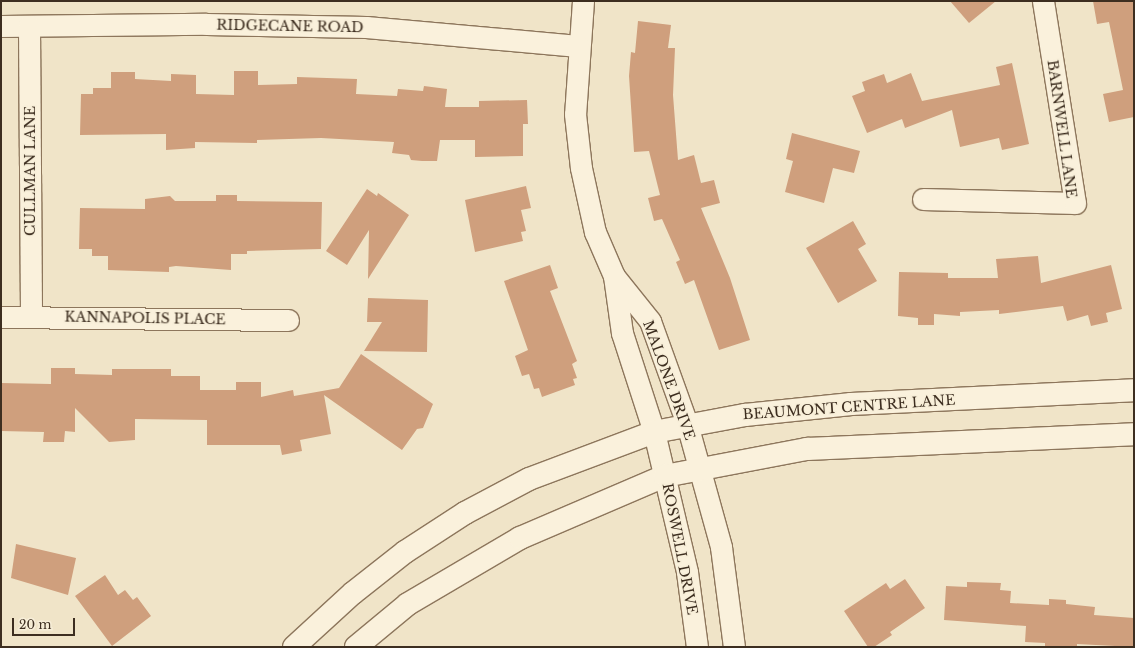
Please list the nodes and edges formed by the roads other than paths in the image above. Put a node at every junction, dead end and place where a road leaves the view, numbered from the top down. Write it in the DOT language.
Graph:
graph roads {
  1 [pos="582,1"];
  2 [pos="1044,1"];
  3 [pos="1,26"];
  4 [pos="29,26"];
  5 [pos="578,46"];
  6 [pos="923,199"];
  7 [pos="614,276"];
  8 [pos="1,317"];
  9 [pos="31,317"];
  10 [pos="288,320"];
  11 [pos="1134,390"];
  12 [pos="687,424"];
  13 [pos="654,432"];
  14 [pos="1134,434"];
  15 [pos="700,469"];
  16 [pos="665,476"];
  17 [pos="294,647"];
  18 [pos="356,647"];
  19 [pos="697,647"];
  20 [pos="734,647"];
  1 -- 5 [label="street, MALONE DRIVE"];
  2 -- 6 [label="street, BARNWELL LANE"];
  3 -- 4 [label="street, RIDGECANE ROAD"];
  4 -- 5 [label="street, RIDGECANE ROAD"];
  4 -- 9 [label="street, CULLMAN LANE"];
  5 -- 7 [label="street, MALONE DRIVE"];
  7 -- 12 [label="street, MALONE DRIVE"];
  7 -- 13 [label="street, MALONE DRIVE"];
  8 -- 9 [label="street, KANNAPOLIS PLACE"];
  9 -- 10 [label="street, KANNAPOLIS PLACE"];
  11 -- 12 [label="street, BEAUMONT CENTRE LANE"];
  12 -- 13 [label="street, BEAUMONT CENTRE LANE"];
  12 -- 15 [label="street, MALONE DRIVE"];
  13 -- 16 [label="street, MALONE DRIVE"];
  13 -- 17 [label="street, BEAUMONT CENTRE LANE"];
  14 -- 15 [label="street"];
  15 -- 16 [label="street"];
  15 -- 20 [label="street"];
  16 -- 18 [label="street"];
  16 -- 19 [label="street, ROSWELL DRIVE"];
}
